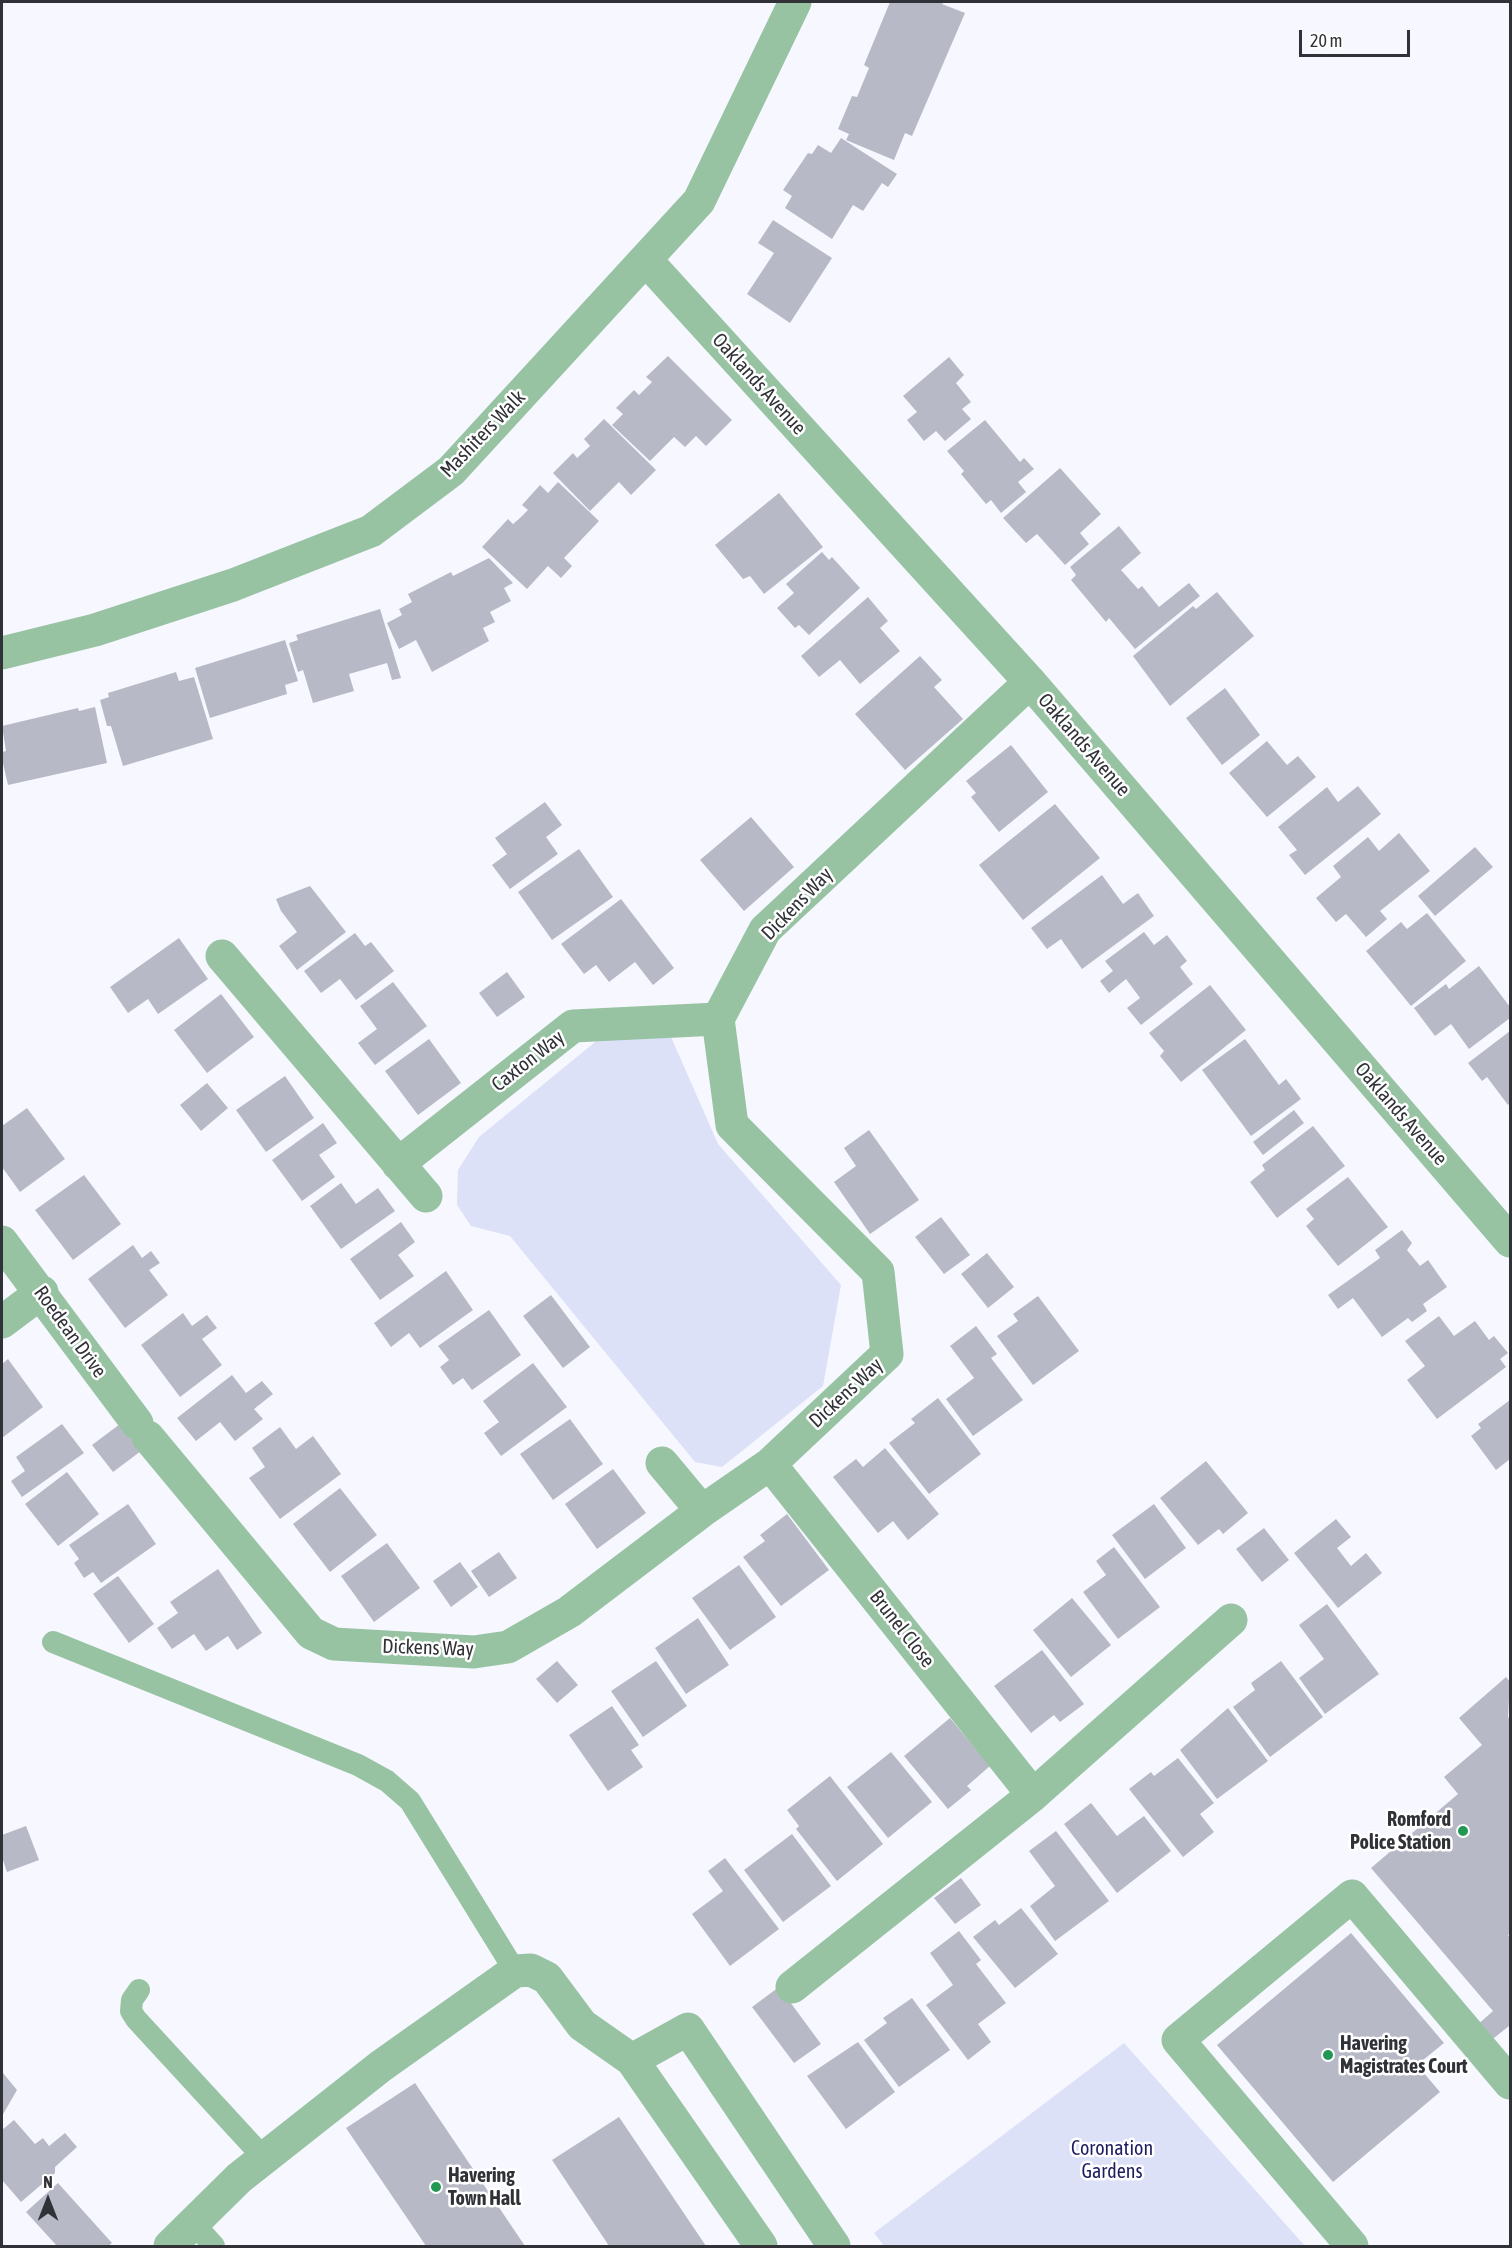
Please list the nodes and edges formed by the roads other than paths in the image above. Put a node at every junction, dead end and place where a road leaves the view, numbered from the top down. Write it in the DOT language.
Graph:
graph roads {
  1 [pos="795,2"];
  2 [pos="646,260"];
  3 [pos="2,653"];
  4 [pos="1030,682"];
  5 [pos="222,956"];
  6 [pos="718,1019"];
  7 [pos="398,1164"];
  8 [pos="426,1196"];
  9 [pos="1510,1241"];
  10 [pos="2,1242"];
  11 [pos="42,1292"];
  12 [pos="2,1322"];
  13 [pos="142,1430"];
  14 [pos="662,1463"];
  15 [pos="770,1464"];
  16 [pos="702,1511"];
  17 [pos="1231,1620"];
  18 [pos="53,1642"];
  19 [pos="1033,1795"];
  20 [pos="514,1971"];
  21 [pos="792,1987"];
  22 [pos="139,1990"];
  23 [pos="632,2060"];
  24 [pos="1510,2083"];
  25 [pos="264,2158"];
  26 [pos="204,2235"];
  27 [pos="170,2247"];
  28 [pos="761,2247"];
  29 [pos="834,2247"];
  30 [pos="1352,2247"];
  1 -- 2 [label="street, Mashiters Walk"];
  2 -- 3 [label="street, Mashiters Walk"];
  2 -- 4 [label="street, Oaklands Avenue"];
  4 -- 6 [label="street, Dickens Way"];
  4 -- 9 [label="street, Oaklands Avenue"];
  5 -- 7 [label="street"];
  6 -- 7 [label="street, Caxton Way"];
  6 -- 15 [label="street, Dickens Way"];
  7 -- 8 [label="street"];
  10 -- 11 [label="street, Roedean Drive"];
  11 -- 12 [label="street"];
  11 -- 13 [label="street, Roedean Drive"];
  13 -- 16 [label="street, Dickens Way"];
  14 -- 16 [label="street"];
  15 -- 16 [label="street, Dickens Way"];
  15 -- 19 [label="street, Brunel Close"];
  17 -- 19 [label="street"];
  18 -- 20 [label="lane"];
  19 -- 21 [label="street"];
  20 -- 23 [label="street"];
  20 -- 25 [label="street"];
  22 -- 25 [label="lane"];
  23 -- 28 [label="street"];
  23 -- 29 [label="street"];
  24 -- 30 [label="street"];
  25 -- 26 [label="street"];
  26 -- 27 [label="street"];
}
